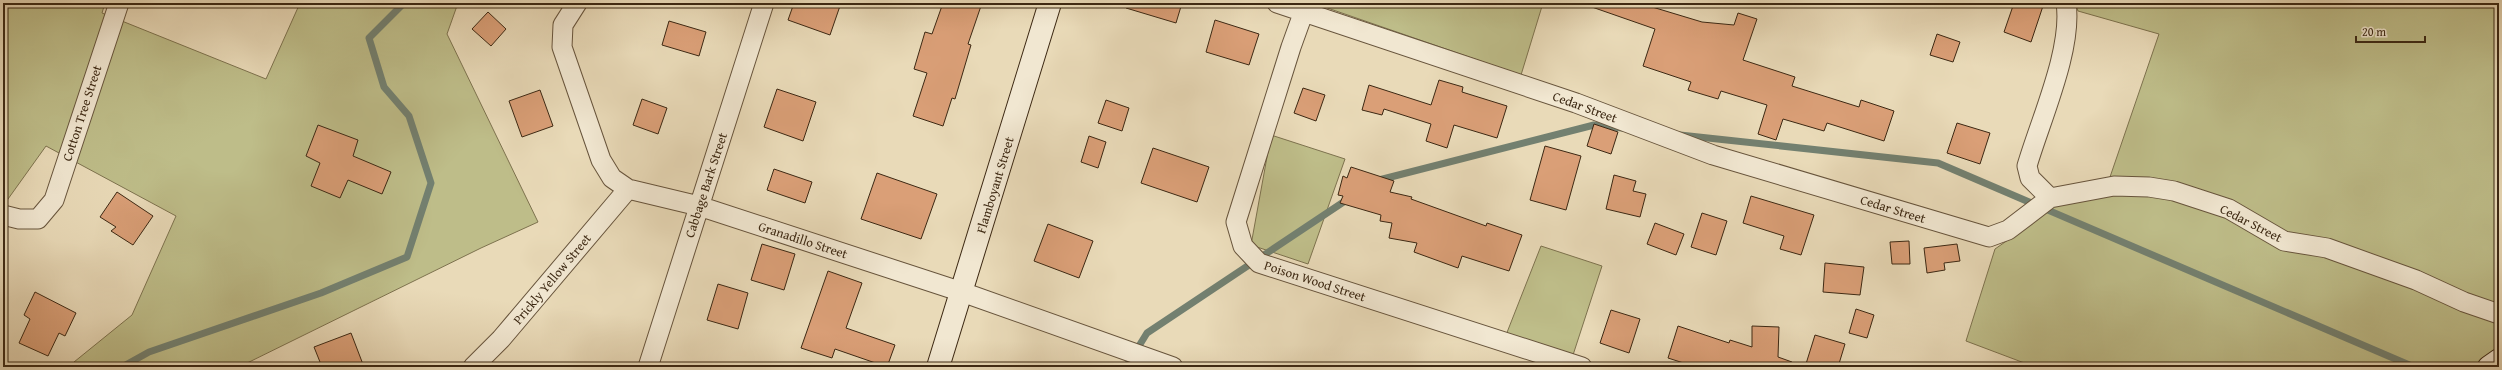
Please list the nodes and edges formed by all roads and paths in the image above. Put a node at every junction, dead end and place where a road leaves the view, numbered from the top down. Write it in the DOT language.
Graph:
graph roads {
  1 [pos="119,3"];
  2 [pos="577,3"];
  3 [pos="764,3"];
  4 [pos="1050,3"];
  5 [pos="1277,3"];
  6 [pos="2066,3"];
  7 [pos="1304,11"];
  8 [pos="628,189"];
  9 [pos="2050,198"];
  10 [pos="699,206"];
  11 [pos="3,216"];
  12 [pos="962,292"];
  13 [pos="2498,316"];
  14 [pos="1577,366"];
  15 [pos="473,367"];
  16 [pos="648,367"];
  17 [pos="938,367"];
  18 [pos="1173,367"];
  1 -- 11 [label="street, Cotton Tree Street"];
  2 -- 8 [label="street, Granadillo Street"];
  3 -- 10 [label="street, Cabbage Bark Street"];
  4 -- 12 [label="street, Flamboyant Street"];
  5 -- 7 [label="street, Cedar Street"];
  6 -- 9 [label="street"];
  7 -- 9 [label="street, Cedar Street"];
  7 -- 14 [label="street, Poison Wood Street"];
  8 -- 10 [label="street, Granadillo Street"];
  8 -- 15 [label="street, Prickly Yellow Street"];
  9 -- 13 [label="street, Cedar Street"];
  10 -- 12 [label="street, Granadillo Street"];
  10 -- 16 [label="street, Cabbage Bark Street"];
  12 -- 17 [label="street, Flamboyant Street"];
  12 -- 18 [label="street, Granadillo Street"];
}
